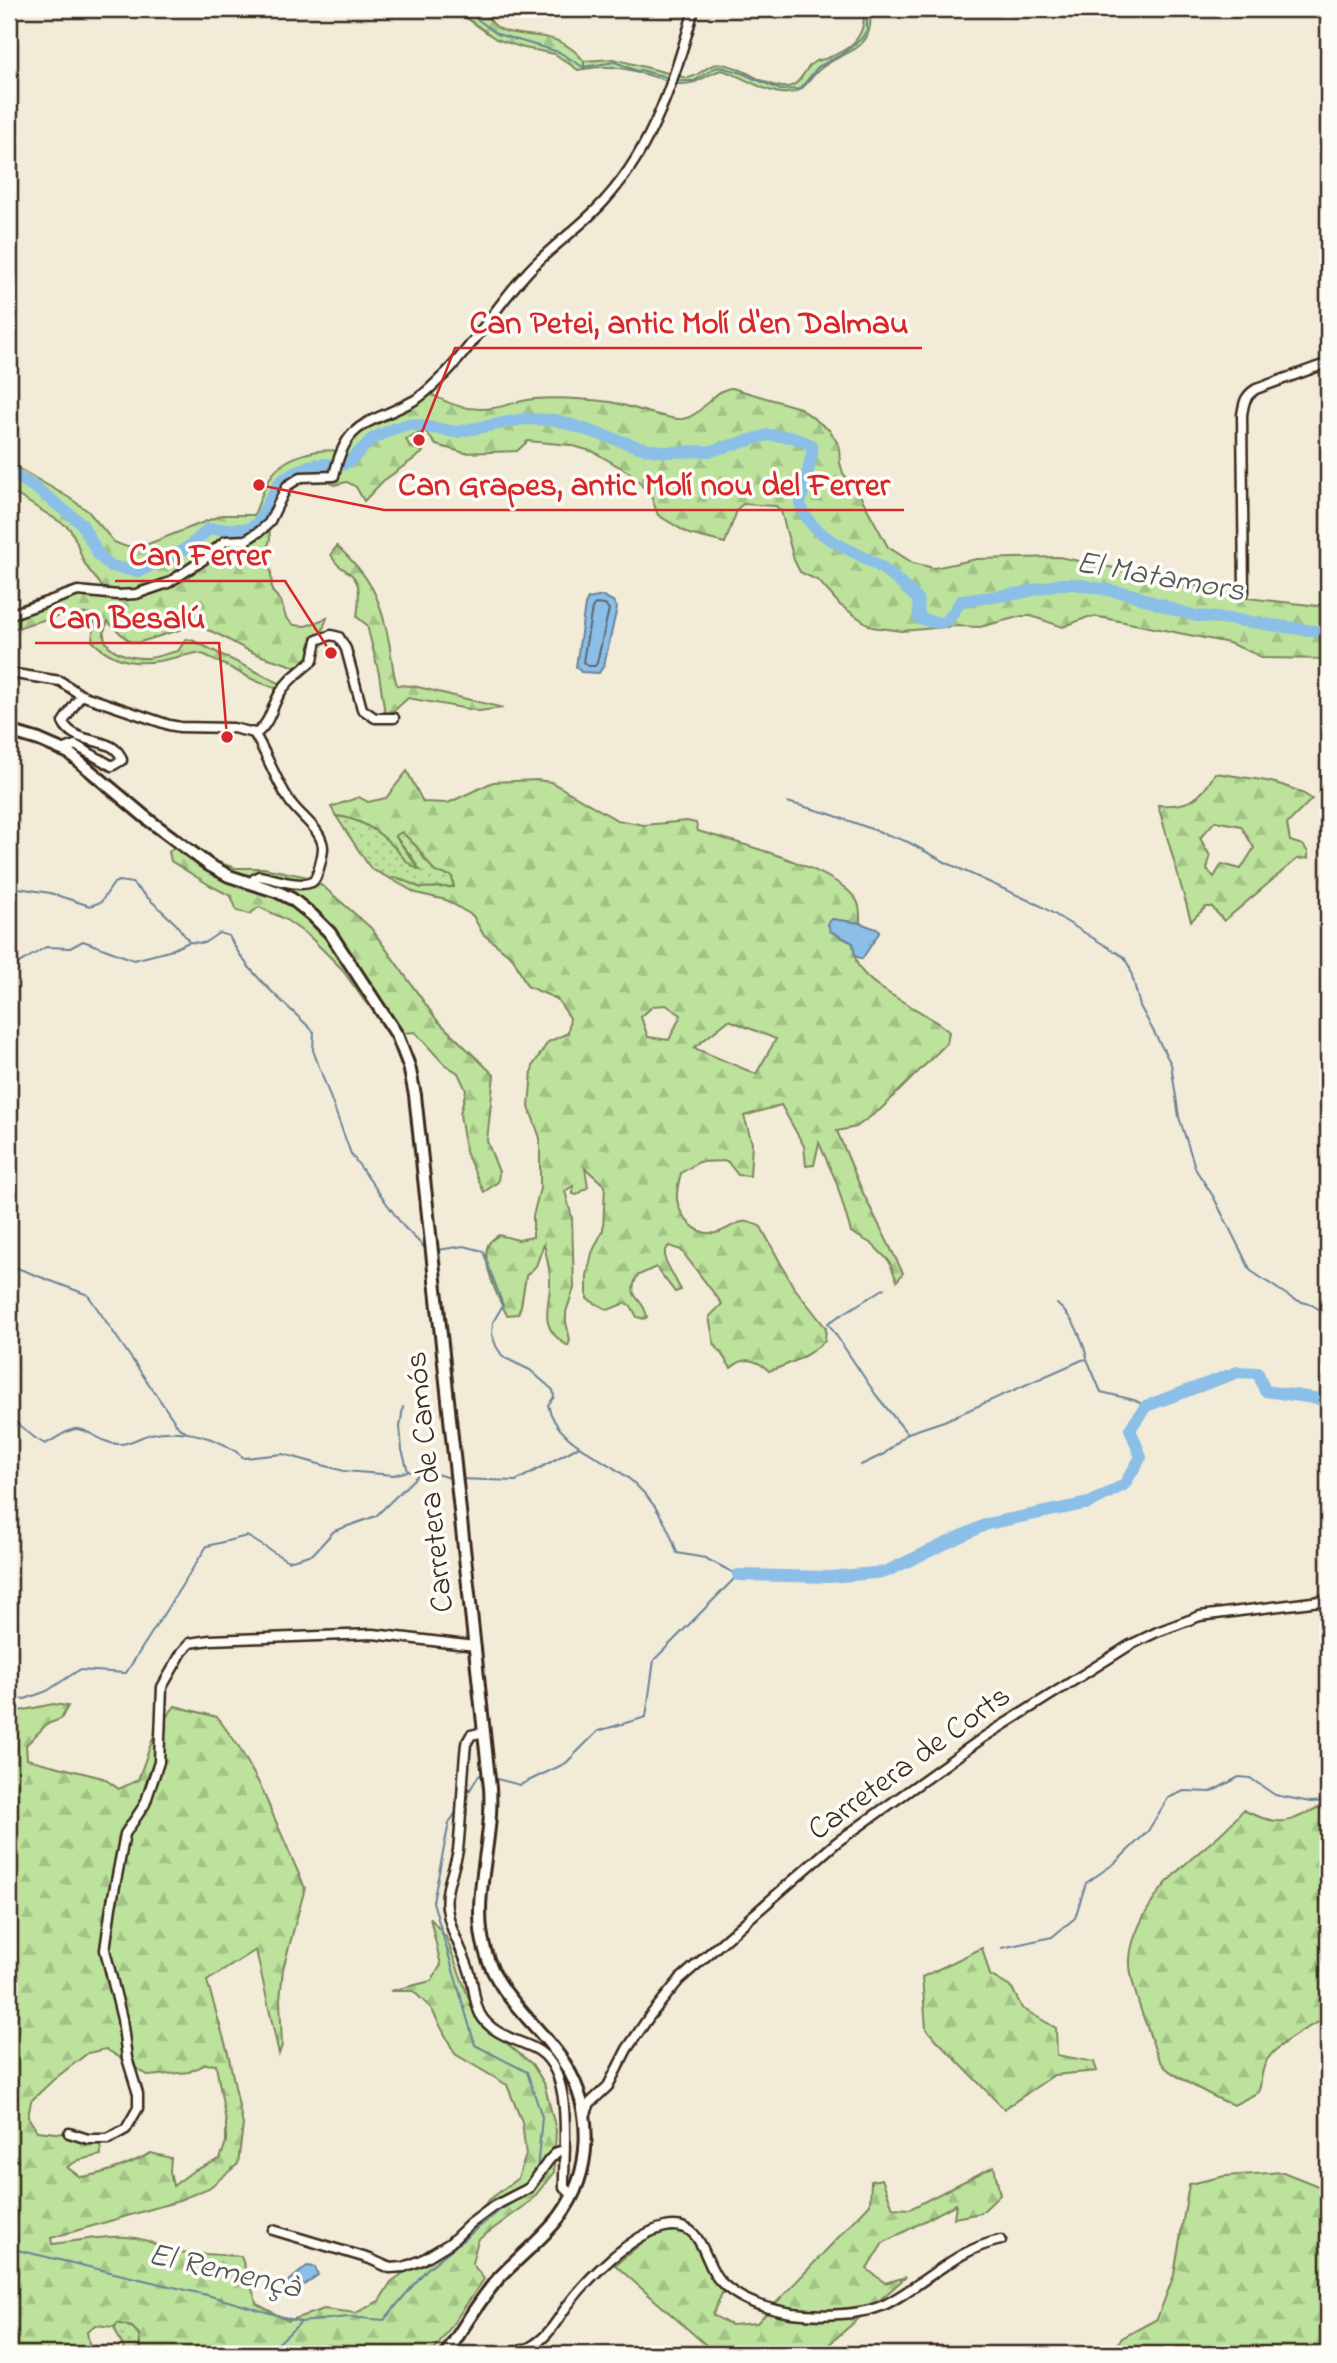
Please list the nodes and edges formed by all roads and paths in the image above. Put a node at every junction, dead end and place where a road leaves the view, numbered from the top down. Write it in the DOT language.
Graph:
graph roads {
  1 [pos="694,9"];
  2 [pos="1328,363"];
  3 [pos="1244,592"];
  4 [pos="9,615"];
  5 [pos="9,673"];
  6 [pos="81,695"];
  7 [pos="394,718"];
  8 [pos="9,732"];
  9 [pos="254,733"];
  10 [pos="63,750"];
  11 [pos="253,883"];
  12 [pos="1328,1600"];
  13 [pos="475,1646"];
  14 [pos="485,1737"];
  15 [pos="579,2096"];
  16 [pos="596,2097"];
  17 [pos="585,2119"];
  18 [pos="69,2133"];
  19 [pos="564,2150"];
  20 [pos="564,2174"];
  21 [pos="578,2181"];
  22 [pos="572,2195"];
  23 [pos="273,2230"];
  24 [pos="1001,2240"];
  25 [pos="452,2352"];
  26 [pos="465,2354"];
  1 -- 4 [label="street"];
  2 -- 3 [label="street"];
  5 -- 6 [label="street"];
  6 -- 9 [label="street"];
  6 -- 10 [label="street"];
  7 -- 9 [label="street"];
  8 -- 10 [label="street, Carretera de Camós"];
  9 -- 11 [label="street"];
  10 -- 11 [label="street, Carretera de Camós"];
  11 -- 13 [label="street, Carretera de Camós"];
  12 -- 16 [label="street, Carretera de Corts"];
  13 -- 14 [label="street, Carretera de Camós"];
  13 -- 18 [label="street"];
  14 -- 15 [label="street, Carretera de Camós"];
  14 -- 19 [label="street"];
  15 -- 16 [label="street"];
  15 -- 17 [label="street, Carretera de Camós"];
  16 -- 17 [label="street, Carretera de Corts"];
  17 -- 21 [label="street, Carretera de Camós"];
  19 -- 20 [label="street"];
  19 -- 23 [label="street"];
  20 -- 21 [label="street"];
  20 -- 22 [label="street"];
  21 -- 22 [label="street, Carretera de Camós"];
  22 -- 25 [label="street, Carretera de Camós"];
  24 -- 26 [label="street"];
}
